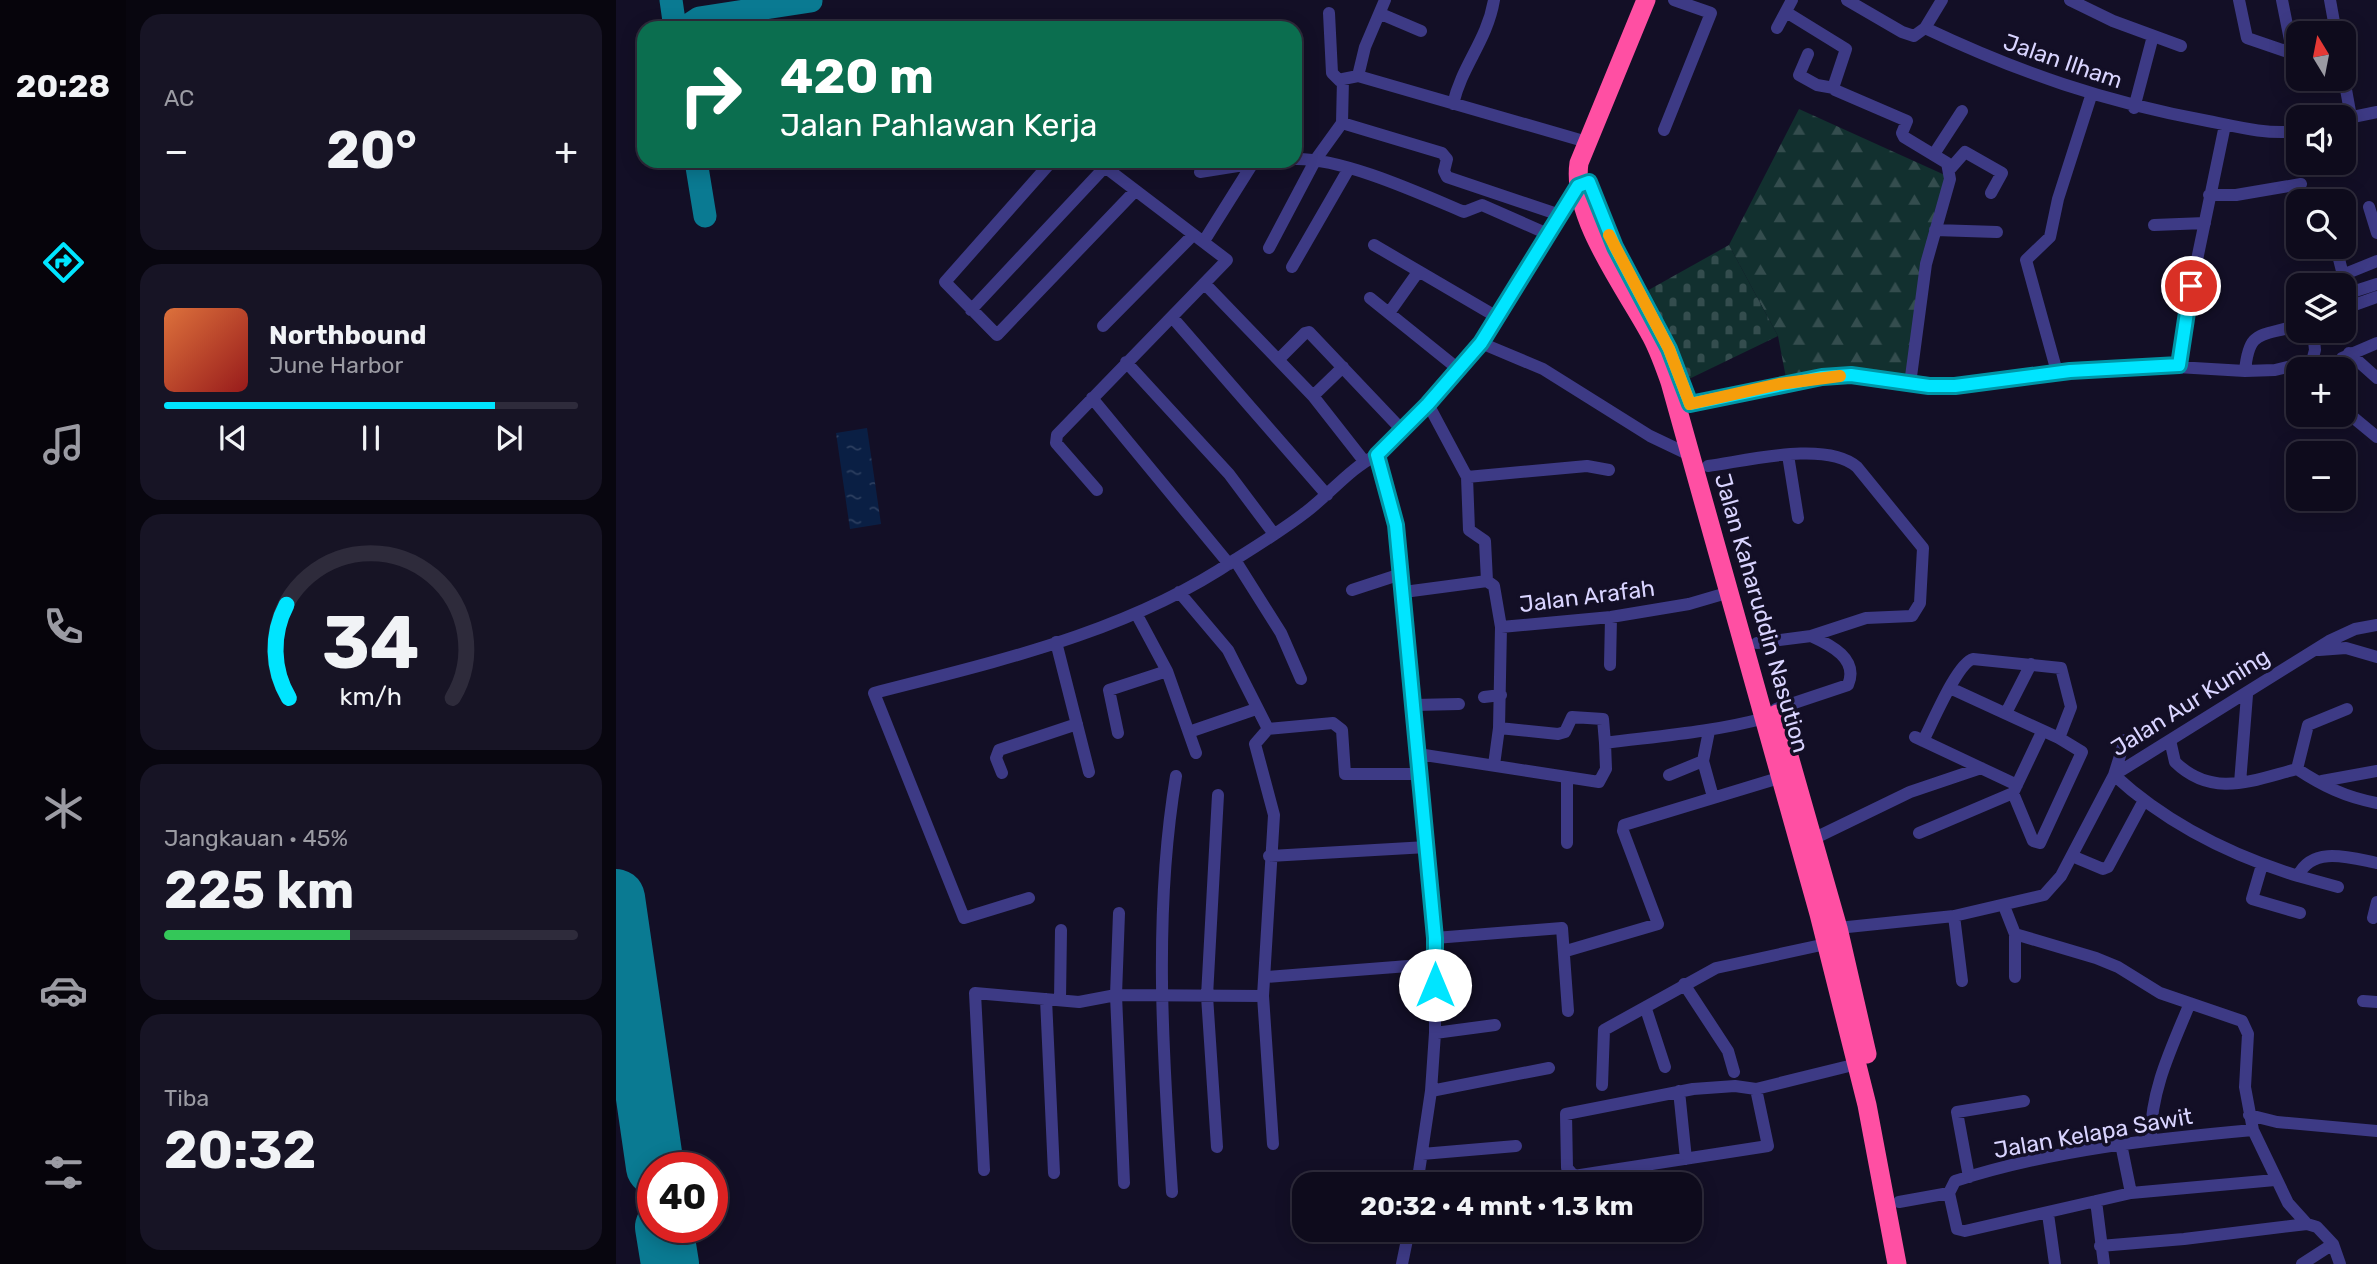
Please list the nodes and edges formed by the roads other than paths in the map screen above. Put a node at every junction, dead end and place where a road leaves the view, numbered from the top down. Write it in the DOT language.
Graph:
graph roads {
  1 [pos="1385,0"];
  2 [pos="1494,0"];
  3 [pos="1646,0"];
  4 [pos="1656,0"];
  5 [pos="1674,0"];
  6 [pos="1847,0"];
  7 [pos="1942,0"];
  8 [pos="2070,0"];
  9 [pos="2239,0"];
  10 [pos="2282,0"];
  11 [pos="2330,0"];
  12 [pos="1789,6"];
  13 [pos="1329,13"];
  14 [pos="1381,14"];
  15 [pos="2334,21"];
  16 [pos="1777,28"];
  17 [pos="1925,28"];
  18 [pos="1421,31"];
  19 [pos="2153,36"];
  20 [pos="2181,46"];
  21 [pos="1808,54"];
  22 [pos="1358,76"];
  23 [pos="1340,81"];
  24 [pos="1834,88"];
  25 [pos="2091,96"];
  26 [pos="1453,104"];
  27 [pos="2134,108"];
  28 [pos="1962,111"];
  29 [pos="2377,112"];
  30 [pos="2356,116"];
  31 [pos="1342,122"];
  32 [pos="2225,125"];
  33 [pos="1664,130"];
  34 [pos="2286,132"];
  35 [pos="1587,142"];
  36 [pos="1934,154"];
  37 [pos="1302,159"];
  38 [pos="1316,159"];
  39 [pos="1046,168"];
  40 [pos="1097,168"];
  41 [pos="1106,168"];
  42 [pos="1224,168"];
  43 [pos="1249,168"];
  44 [pos="1950,169"];
  45 [pos="1348,170"];
  46 [pos="1200,172"];
  47 [pos="1584,184"];
  48 [pos="2301,184"];
  49 [pos="1135,191"];
  50 [pos="1991,193"];
  51 [pos="2209,195"];
  52 [pos="2370,207"];
  53 [pos="1560,215"];
  54 [pos="2205,223"];
  55 [pos="2154,225"];
  56 [pos="1935,230"];
  57 [pos="1997,232"];
  58 [pos="2377,233"];
  59 [pos="1550,234"];
  60 [pos="1199,238"];
  61 [pos="1374,245"];
  62 [pos="1269,248"];
  63 [pos="2377,261"];
  64 [pos="1292,267"];
  65 [pos="1418,272"];
  66 [pos="2348,273"];
  67 [pos="2377,284"];
  68 [pos="1206,285"];
  69 [pos="2356,291"];
  70 [pos="2377,297"];
  71 [pos="1370,298"];
  72 [pos="2356,304"];
  73 [pos="971,310"];
  74 [pos="1389,313"];
  75 [pos="1172,317"];
  76 [pos="1497,317"];
  77 [pos="1103,326"];
  78 [pos="2286,329"];
  79 [pos="1481,343"];
  80 [pos="2314,343"];
  81 [pos="2377,343"];
  82 [pos="2349,353"];
  83 [pos="2343,357"];
  84 [pos="1279,359"];
  85 [pos="1126,362"];
  86 [pos="2179,365"];
  87 [pos="1343,367"];
  88 [pos="1457,368"];
  89 [pos="2245,371"];
  90 [pos="2057,372"];
  91 [pos="2377,378"];
  92 [pos="1910,384"];
  93 [pos="1313,396"];
  94 [pos="1092,398"];
  95 [pos="1428,404"];
  96 [pos="1690,404"];
  97 [pos="2356,420"];
  98 [pos="1402,430"];
  99 [pos="2377,437"];
  100 [pos="1377,455"];
  101 [pos="1787,455"];
  102 [pos="1364,461"];
  103 [pos="1700,461"];
  104 [pos="1609,470"];
  105 [pos="1467,477"];
  106 [pos="1097,490"];
  107 [pos="1327,495"];
  108 [pos="1713,507"];
  109 [pos="1798,518"];
  110 [pos="1274,534"];
  111 [pos="1232,562"];
  112 [pos="1401,574"];
  113 [pos="1487,581"];
  114 [pos="1352,590"];
  115 [pos="1179,592"];
  116 [pos="1404,592"];
  117 [pos="1730,592"];
  118 [pos="1137,615"];
  119 [pos="1611,617"];
  120 [pos="2377,625"];
  121 [pos="1501,627"];
  122 [pos="1811,636"];
  123 [pos="1056,642"];
  124 [pos="1757,643"];
  125 [pos="2311,652"];
  126 [pos="2377,657"];
  127 [pos="2031,664"];
  128 [pos="1610,665"];
  129 [pos="1167,671"];
  130 [pos="1301,679"];
  131 [pos="1950,688"];
  132 [pos="1501,695"];
  133 [pos="2247,695"];
  134 [pos="1484,697"];
  135 [pos="1459,704"];
  136 [pos="1414,705"];
  137 [pos="1256,709"];
  138 [pos="2347,709"];
  139 [pos="2006,713"];
  140 [pos="1770,714"];
  141 [pos="1077,724"];
  142 [pos="1499,728"];
  143 [pos="1268,729"];
  144 [pos="1709,731"];
  145 [pos="1189,732"];
  146 [pos="2042,732"];
  147 [pos="1118,733"];
  148 [pos="2059,738"];
  149 [pos="2125,740"];
  150 [pos="2170,740"];
  151 [pos="1605,743"];
  152 [pos="1196,753"];
  153 [pos="1418,754"];
  154 [pos="1703,761"];
  155 [pos="1493,765"];
  156 [pos="1981,768"];
  157 [pos="2297,769"];
  158 [pos="2377,771"];
  159 [pos="1089,772"];
  160 [pos="1002,773"];
  161 [pos="1421,774"];
  162 [pos="1669,775"];
  163 [pos="2114,775"];
  164 [pos="1175,776"];
  165 [pos="1567,777"];
  166 [pos="1782,777"];
  167 [pos="2322,782"];
  168 [pos="2240,783"];
  169 [pos="2015,789"];
  170 [pos="1218,794"];
  171 [pos="1713,797"];
  172 [pos="2143,802"];
  173 [pos="2377,803"];
  174 [pos="1919,833"];
  175 [pos="1813,839"];
  176 [pos="1567,843"];
  177 [pos="1427,847"];
  178 [pos="1269,856"];
  179 [pos="2072,856"];
  180 [pos="2377,863"];
  181 [pos="2262,864"];
  182 [pos="2298,876"];
  183 [pos="2338,887"];
  184 [pos="1030,898"];
  185 [pos="2377,902"];
  186 [pos="2004,906"];
  187 [pos="1119,913"];
  188 [pos="2300,913"];
  189 [pos="1954,916"];
  190 [pos="2373,918"];
  191 [pos="1061,930"];
  192 [pos="2015,934"];
  193 [pos="1832,936"];
  194 [pos="1435,938"];
  195 [pos="1566,951"];
  196 [pos="1434,964"];
  197 [pos="1266,977"];
  198 [pos="2015,977"];
  199 [pos="1962,981"];
  200 [pos="1684,984"];
  201 [pos="1116,995"];
  202 [pos="1207,996"];
  203 [pos="1263,996"];
  204 [pos="1161,997"];
  205 [pos="1046,999"];
  206 [pos="1060,1000"];
  207 [pos="2363,1001"];
  208 [pos="2377,1002"];
  209 [pos="2189,1003"];
  210 [pos="1646,1009"];
  211 [pos="1568,1011"];
  212 [pos="1495,1025"];
  213 [pos="1435,1033"];
  214 [pos="1857,1064"];
  215 [pos="1665,1067"];
  216 [pos="1549,1068"];
  217 [pos="1734,1072"];
  218 [pos="1602,1086"];
  219 [pos="1756,1089"];
  220 [pos="1431,1091"];
  221 [pos="1679,1091"];
  222 [pos="2024,1101"];
  223 [pos="2249,1115"];
  224 [pos="2253,1130"];
  225 [pos="2377,1131"];
  226 [pos="1878,1132"];
  227 [pos="2151,1139"];
  228 [pos="1273,1144"];
  229 [pos="2121,1144"];
  230 [pos="1516,1146"];
  231 [pos="1217,1147"];
  232 [pos="1422,1154"];
  233 [pos="1686,1159"];
  234 [pos="984,1170"];
  235 [pos="1419,1172"];
  236 [pos="1054,1173"];
  237 [pos="1969,1177"];
  238 [pos="2275,1180"];
  239 [pos="1124,1183"];
  240 [pos="1172,1192"];
  241 [pos="1949,1193"];
  242 [pos="2131,1193"];
  243 [pos="2096,1200"];
  244 [pos="1899,1202"];
  245 [pos="2048,1214"];
  246 [pos="2307,1224"];
  247 [pos="1407,1242"];
  248 [pos="2333,1244"];
  249 [pos="2100,1246"];
  250 [pos="1402,1264"];
  251 [pos="1897,1264"];
  252 [pos="1909,1264"];
  253 [pos="2055,1264"];
  254 [pos="2104,1264"];
  255 [pos="2302,1264"];
  256 [pos="2340,1264"];
  1 -- 14 [label="street"];
  2 -- 26 [label="street"];
  3 -- 35 [label="highway, Jalan Kaharuddin Nasution"];
  4 -- 47 [label="highway, Jalan Kaharuddin Nasution"];
  5 -- 33 [label="street"];
  6 -- 17 [label="street"];
  7 -- 17 [label="street"];
  8 -- 19 [label="street"];
  9 -- 10 [label="street"];
  11 -- 15 [label="street"];
  12 -- 16 [label="street"];
  12 -- 24 [label="street"];
  13 -- 23 [label="street"];
  14 -- 18 [label="street"];
  14 -- 22 [label="street"];
  17 -- 25 [label="street, Jalan Ilham"];
  19 -- 20 [label="street"];
  19 -- 27 [label="street"];
  21 -- 24 [label="street"];
  22 -- 23 [label="street"];
  22 -- 26 [label="street"];
  23 -- 31 [label="street"];
  24 -- 36 [label="street"];
  25 -- 27 [label="street, Jalan Ilham"];
  25 -- 90 [label="street"];
  26 -- 35 [label="street"];
  27 -- 32 [label="street, Jalan Ilham"];
  28 -- 36 [label="street"];
  29 -- 30 [label="street"];
  31 -- 38 [label="street"];
  31 -- 53 [label="street"];
  32 -- 34 [label="street, Jalan Ilham"];
  32 -- 51 [label="street"];
  35 -- 47 [label="highway, Jalan Kaharuddin Nasution"];
  36 -- 44 [label="street"];
  37 -- 38 [label="street"];
  38 -- 45 [label="street"];
  38 -- 62 [label="street"];
  39 -- 73 [label="street"];
  40 -- 73 [label="street"];
  41 -- 49 [label="street"];
  42 -- 46 [label="street"];
  43 -- 60 [label="street"];
  44 -- 50 [label="street"];
  44 -- 56 [label="street"];
  45 -- 59 [label="street"];
  45 -- 64 [label="street"];
  47 -- 53 [label="street"];
  47 -- 96 [label="highway, Jalan Kaharuddin Nasution"];
  47 -- 103 [label="highway, Jalan Kaharuddin Nasution"];
  48 -- 51 [label="street"];
  49 -- 60 [label="street"];
  49 -- 73 [label="street"];
  51 -- 54 [label="street"];
  52 -- 58 [label="street"];
  53 -- 59 [label="street"];
  54 -- 55 [label="street"];
  54 -- 86 [label="street"];
  56 -- 57 [label="street"];
  56 -- 92 [label="street"];
  59 -- 76 [label="street"];
  60 -- 68 [label="street"];
  60 -- 77 [label="street"];
  61 -- 65 [label="street"];
  63 -- 66 [label="street"];
  65 -- 74 [label="street"];
  65 -- 76 [label="street"];
  67 -- 69 [label="street"];
  68 -- 75 [label="street"];
  68 -- 84 [label="street"];
  70 -- 72 [label="street"];
  71 -- 74 [label="street"];
  74 -- 88 [label="street"];
  75 -- 85 [label="street"];
  75 -- 107 [label="street"];
  76 -- 79 [label="street"];
  78 -- 89 [label="street"];
  79 -- 88 [label="street"];
  79 -- 103 [label="street"];
  80 -- 89 [label="street"];
  81 -- 82 [label="street"];
  82 -- 83 [label="street"];
  82 -- 91 [label="street"];
  84 -- 87 [label="street"];
  84 -- 93 [label="street"];
  85 -- 94 [label="street"];
  85 -- 110 [label="street"];
  86 -- 89 [label="street"];
  86 -- 90 [label="street"];
  87 -- 93 [label="street"];
  87 -- 98 [label="street"];
  88 -- 95 [label="street"];
  90 -- 92 [label="street"];
  92 -- 96 [label="street"];
  93 -- 102 [label="street"];
  94 -- 106 [label="street"];
  94 -- 111 [label="street"];
  95 -- 98 [label="street"];
  95 -- 105 [label="street"];
  96 -- 103 [label="highway, Jalan Kaharuddin Nasution"];
  97 -- 99 [label="street"];
  98 -- 100 [label="street"];
  100 -- 102 [label="street"];
  100 -- 112 [label="street"];
  101 -- 103 [label="street"];
  101 -- 109 [label="street"];
  101 -- 122 [label="street"];
  102 -- 107 [label="street"];
  103 -- 108 [label="highway, Jalan Kaharuddin Nasution"];
  104 -- 105 [label="street"];
  105 -- 113 [label="street"];
  107 -- 110 [label="street"];
  108 -- 117 [label="highway, Jalan Kaharuddin Nasution"];
  108 -- 124 [label="highway, Jalan Kaharuddin Nasution"];
  110 -- 111 [label="street"];
  111 -- 115 [label="street"];
  111 -- 130 [label="street"];
  112 -- 114 [label="street"];
  112 -- 116 [label="street"];
  113 -- 116 [label="street"];
  113 -- 121 [label="street"];
  115 -- 118 [label="street"];
  115 -- 137 [label="street"];
  116 -- 136 [label="street"];
  117 -- 119 [label="street, Jalan Arafah"];
  117 -- 140 [label="highway, Jalan Kaharuddin Nasution"];
  118 -- 123 [label="street"];
  118 -- 129 [label="street"];
  119 -- 121 [label="street, Jalan Arafah"];
  119 -- 128 [label="street"];
  120 -- 125 [label="street, Jalan Aur Kuning"];
  121 -- 132 [label="street, Jalan Arafah"];
  122 -- 124 [label="street"];
  122 -- 140 [label="street"];
  123 -- 141 [label="street"];
  123 -- 184 [label="street"];
  124 -- 140 [label="highway, Jalan Kaharuddin Nasution"];
  125 -- 126 [label="street"];
  125 -- 133 [label="street, Jalan Aur Kuning"];
  127 -- 131 [label="street"];
  127 -- 139 [label="street"];
  127 -- 148 [label="street"];
  129 -- 145 [label="street"];
  129 -- 147 [label="street"];
  131 -- 139 [label="street"];
  131 -- 156 [label="street"];
  132 -- 134 [label="street"];
  132 -- 142 [label="street, Jalan Arafah"];
  133 -- 150 [label="street, Jalan Aur Kuning"];
  133 -- 168 [label="street"];
  135 -- 136 [label="street"];
  136 -- 153 [label="street"];
  137 -- 143 [label="street"];
  137 -- 145 [label="street"];
  138 -- 157 [label="street"];
  139 -- 146 [label="street"];
  140 -- 144 [label="street"];
  140 -- 166 [label="highway, Jalan Kaharuddin Nasution"];
  140 -- 175 [label="highway, Jalan Kaharuddin Nasution"];
  141 -- 159 [label="street"];
  141 -- 160 [label="street"];
  142 -- 151 [label="street"];
  142 -- 155 [label="street, Jalan Arafah"];
  143 -- 161 [label="street"];
  143 -- 178 [label="street"];
  144 -- 151 [label="street"];
  144 -- 154 [label="street"];
  145 -- 152 [label="street"];
  146 -- 148 [label="street"];
  146 -- 169 [label="street"];
  148 -- 169 [label="street"];
  149 -- 163 [label="street"];
  150 -- 163 [label="street, Jalan Aur Kuning"];
  150 -- 168 [label="street"];
  151 -- 165 [label="street"];
  153 -- 155 [label="street"];
  153 -- 161 [label="street"];
  154 -- 162 [label="street"];
  154 -- 171 [label="street"];
  155 -- 165 [label="street"];
  156 -- 169 [label="street"];
  156 -- 175 [label="street"];
  157 -- 167 [label="street"];
  157 -- 168 [label="street"];
  158 -- 167 [label="street"];
  161 -- 177 [label="street"];
  163 -- 172 [label="street"];
  163 -- 179 [label="street, Jalan Aur Kuning"];
  164 -- 204 [label="street"];
  165 -- 176 [label="street"];
  166 -- 171 [label="street"];
  166 -- 193 [label="highway, Jalan Kaharuddin Nasution"];
  167 -- 173 [label="street"];
  169 -- 174 [label="street"];
  170 -- 202 [label="street"];
  171 -- 195 [label="street"];
  172 -- 179 [label="street"];
  172 -- 181 [label="street"];
  175 -- 193 [label="highway, Jalan Kaharuddin Nasution"];
  177 -- 178 [label="street"];
  177 -- 194 [label="street"];
  178 -- 197 [label="street"];
  179 -- 186 [label="street, Jalan Aur Kuning"];
  180 -- 182 [label="street"];
  181 -- 182 [label="street"];
  181 -- 188 [label="street"];
  182 -- 183 [label="street"];
  185 -- 190 [label="street"];
  186 -- 189 [label="street, Jalan Aur Kuning"];
  186 -- 192 [label="street"];
  187 -- 201 [label="street"];
  189 -- 193 [label="street, Jalan Aur Kuning"];
  189 -- 199 [label="street"];
  191 -- 206 [label="street"];
  192 -- 198 [label="street"];
  192 -- 209 [label="street"];
  193 -- 200 [label="street, Jalan Aur Kuning"];
  193 -- 214 [label="highway, Jalan Kaharuddin Nasution"];
  193 -- 226 [label="highway, Jalan Kaharuddin Nasution"];
  194 -- 195 [label="street"];
  194 -- 196 [label="street"];
  195 -- 211 [label="street"];
  196 -- 197 [label="street"];
  196 -- 213 [label="street"];
  197 -- 203 [label="street"];
  200 -- 210 [label="street, Jalan Aur Kuning"];
  200 -- 217 [label="street"];
  201 -- 204 [label="street"];
  201 -- 206 [label="street"];
  201 -- 239 [label="street"];
  202 -- 203 [label="street"];
  202 -- 204 [label="street"];
  202 -- 231 [label="street"];
  203 -- 228 [label="street"];
  204 -- 240 [label="street"];
  205 -- 206 [label="street"];
  205 -- 234 [label="street"];
  205 -- 236 [label="street"];
  207 -- 208 [label="street"];
  209 -- 223 [label="street"];
  209 -- 227 [label="street"];
  210 -- 215 [label="street"];
  210 -- 218 [label="street, Jalan Aur Kuning"];
  212 -- 213 [label="street"];
  213 -- 220 [label="street"];
  214 -- 219 [label="street"];
  214 -- 226 [label="highway, Jalan Kaharuddin Nasution"];
  216 -- 220 [label="street"];
  219 -- 221 [label="street"];
  219 -- 233 [label="street"];
  220 -- 232 [label="street"];
  221 -- 233 [label="street"];
  221 -- 233 [label="street"];
  222 -- 237 [label="street"];
  223 -- 224 [label="street"];
  223 -- 225 [label="street"];
  224 -- 227 [label="street, Jalan Kelapa Sawit"];
  224 -- 238 [label="street"];
  226 -- 244 [label="highway, Jalan Kaharuddin Nasution"];
  226 -- 251 [label="highway, Jalan Kaharuddin Nasution"];
  227 -- 229 [label="street, Jalan Kelapa Sawit"];
  229 -- 237 [label="street, Jalan Kelapa Sawit"];
  229 -- 242 [label="street"];
  230 -- 232 [label="street"];
  232 -- 235 [label="street"];
  237 -- 241 [label="street, Jalan Kelapa Sawit"];
  238 -- 242 [label="street"];
  238 -- 246 [label="street"];
  241 -- 244 [label="street, Jalan Kelapa Sawit"];
  241 -- 245 [label="street"];
  242 -- 243 [label="street"];
  243 -- 245 [label="street"];
  243 -- 249 [label="street"];
  244 -- 252 [label="highway, Jalan Kaharuddin Nasution"];
  245 -- 253 [label="street"];
  246 -- 248 [label="street"];
  246 -- 249 [label="street"];
  247 -- 250 [label="street"];
  248 -- 255 [label="street"];
  248 -- 256 [label="street"];
  249 -- 254 [label="street"];
}
